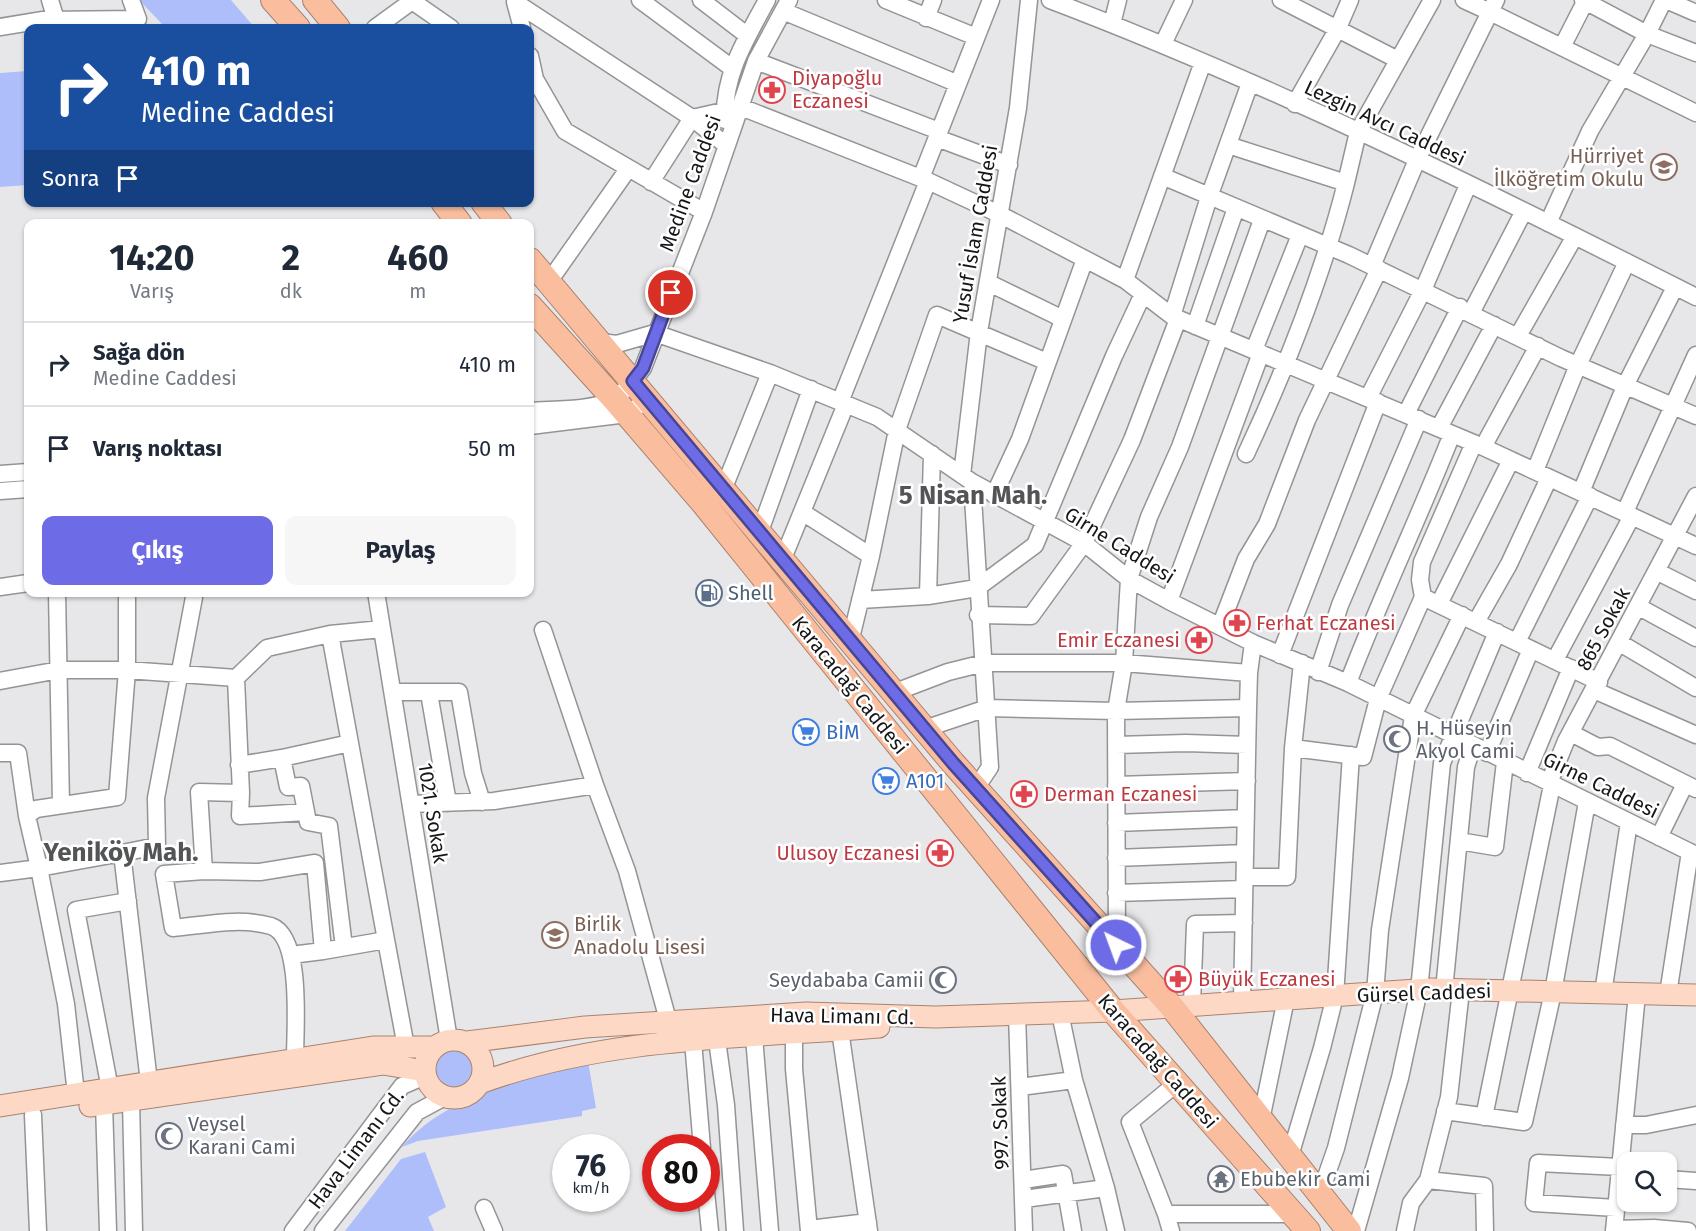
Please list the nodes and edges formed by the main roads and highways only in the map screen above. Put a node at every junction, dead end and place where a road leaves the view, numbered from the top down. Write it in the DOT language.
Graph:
graph roads {
  1 [pos="273,0"];
  2 [pos="315,0"];
  3 [pos="294,24"];
  4 [pos="335,24"];
  5 [pos="447,207"];
  6 [pos="487,207"];
  7 [pos="456,219"];
  8 [pos="496,219"];
  9 [pos="534,265"];
  10 [pos="534,310"];
  11 [pos="1696,995"];
  12 [pos="1182,1006"];
  13 [pos="1113,1011"];
  14 [pos="936,1017"];
  15 [pos="450,1043"];
  16 [pos="425,1073"];
  17 [pos="480,1083"];
  18 [pos="107,1096"];
  19 [pos="0,1106"];
  20 [pos="0,1119"];
  21 [pos="1301,1222"];
  22 [pos="1349,1231"];
  1 -- 3 [label="highway"];
  2 -- 4 [label="highway"];
  5 -- 7 [label="highway"];
  6 -- 8 [label="highway"];
  9 -- 12 [label="highway, Karacadağ Caddesi"];
  10 -- 13 [label="highway, Karacadağ Caddesi"];
  11 -- 12 [label="main road, Gürsel Caddesi"];
  12 -- 13 [label="main road, Gürsel Caddesi"];
  12 -- 22 [label="highway, Karacadağ Caddesi"];
  13 -- 14 [label="main road, Gürsel Caddesi"];
  13 -- 21 [label="highway, Karacadağ Caddesi"];
  14 -- 15 [label="main road, Hava Limanı Cd."];
  14 -- 17 [label="main road, Hava Limanı Cd."];
  15 -- 16 [label="main road"];
  15 -- 17 [label="main road"];
  15 -- 18 [label="main road, Hava Limanı Cd."];
  16 -- 17 [label="main road"];
  16 -- 18 [label="main road"];
  18 -- 19 [label="main road"];
  18 -- 20 [label="main road"];
}
